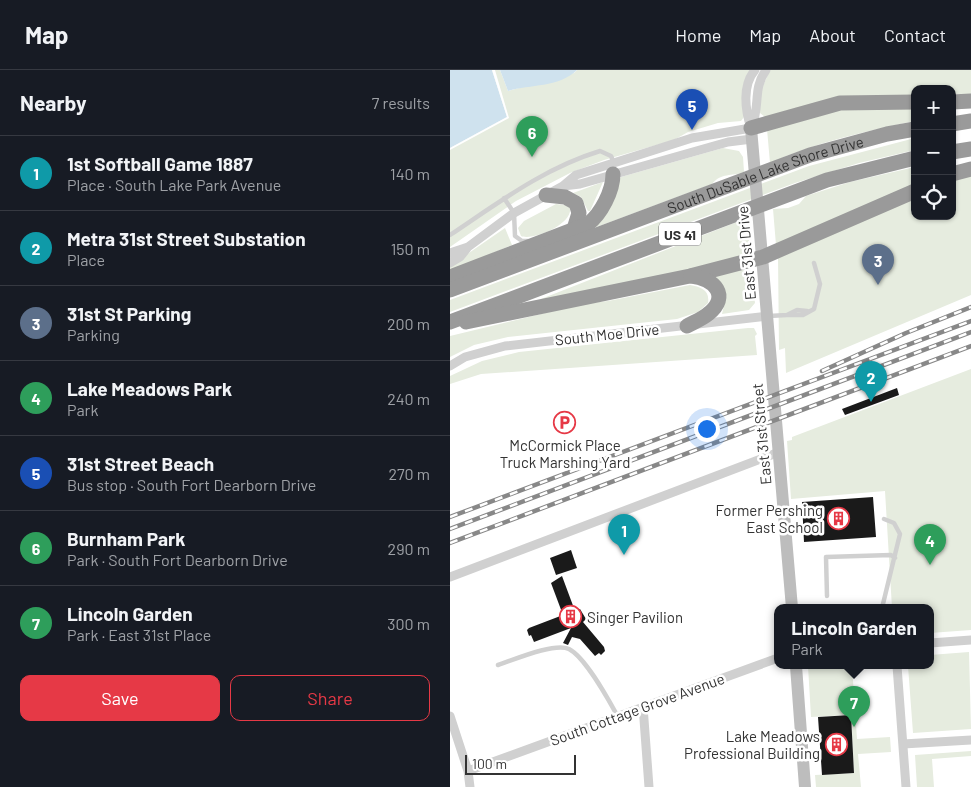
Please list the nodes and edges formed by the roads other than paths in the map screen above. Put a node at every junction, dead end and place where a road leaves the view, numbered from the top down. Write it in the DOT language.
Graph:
graph roads {
  1 [pos="755,70"];
  2 [pos="766,70"];
  3 [pos="971,101"];
  4 [pos="911,102"];
  5 [pos="956,102"];
  6 [pos="971,121"];
  7 [pos="956,123"];
  8 [pos="911,130"];
  9 [pos="751,133"];
  10 [pos="971,149"];
  11 [pos="956,151"];
  12 [pos="911,159"];
  13 [pos="613,168"];
  14 [pos="971,169"];
  15 [pos="956,173"];
  16 [pos="911,193"];
  17 [pos="546,195"];
  18 [pos="504,198"];
  19 [pos="514,212"];
  20 [pos="574,230"];
  21 [pos="450,235"];
  22 [pos="556,237"];
  23 [pos="468,247"];
  24 [pos="450,253"];
  25 [pos="763,257"];
  26 [pos="450,263"];
  27 [pos="814,263"];
  28 [pos="690,276"];
  29 [pos="450,277"];
  30 [pos="450,290"];
  31 [pos="768,316"];
  32 [pos="450,323"];
  33 [pos="687,326"];
  34 [pos="450,366"];
  35 [pos="779,448"];
  36 [pos="884,519"];
  37 [pos="895,558"];
  38 [pos="450,577"];
  39 [pos="827,596"];
  40 [pos="792,604"];
  41 [pos="883,604"];
  42 [pos="971,640"];
  43 [pos="934,643"];
  44 [pos="774,659"];
  45 [pos="498,665"];
  46 [pos="796,669"];
  47 [pos="898,669"];
  48 [pos="643,706"];
  49 [pos="617,715"];
  50 [pos="450,716"];
  51 [pos="971,740"];
  52 [pos="903,744"];
  53 [pos="468,771"];
  54 [pos="470,787"];
  55 [pos="649,787"];
  56 [pos="805,787"];
  57 [pos="906,787"];
  1 -- 9 [label="street"];
  2 -- 9 [label="street"];
  3 -- 5 [label="highway"];
  4 -- 9 [label="highway"];
  6 -- 7 [label="highway"];
  8 -- 30 [label="highway, South DuSable Lake Shore Drive / US 41"];
  9 -- 13 [label="street"];
  9 -- 13 [label="street"];
  9 -- 25 [label="main road, East 31st Drive"];
  10 -- 11 [label="highway"];
  12 -- 32 [label="highway, South DuSable Lake Shore Drive / US 41"];
  13 -- 17 [label="street"];
  13 -- 18 [label="lane"];
  13 -- 20 [label="highway"];
  14 -- 15 [label="highway"];
  16 -- 25 [label="highway"];
  17 -- 19 [label="street"];
  17 -- 20 [label="highway"];
  18 -- 19 [label="lane"];
  18 -- 21 [label="lane"];
  19 -- 22 [label="lane"];
  19 -- 23 [label="street"];
  20 -- 22 [label="highway"];
  22 -- 29 [label="highway"];
  23 -- 24 [label="street"];
  23 -- 26 [label="street"];
  25 -- 28 [label="highway"];
  25 -- 31 [label="main road, East 31st Drive"];
  27 -- 31 [label="lane"];
  28 -- 32 [label="highway"];
  28 -- 33 [label="highway"];
  31 -- 33 [label="street, South Moe Drive"];
  31 -- 35 [label="main road, East 31st Street"];
  33 -- 34 [label="street, South Moe Drive"];
  35 -- 38 [label="street"];
  35 -- 40 [label="main road, East 31st Street"];
  36 -- 37 [label="lane"];
  37 -- 39 [label="lane"];
  37 -- 41 [label="lane"];
  42 -- 43 [label="street"];
  44 -- 48 [label="street, South Cottage Grove Avenue"];
  45 -- 49 [label="lane"];
  46 -- 56 [label="main road"];
  47 -- 52 [label="street"];
  48 -- 49 [label="street, South Cottage Grove Avenue"];
  48 -- 55 [label="street"];
  49 -- 53 [label="street, South Cottage Grove Avenue"];
  50 -- 53 [label="street"];
  51 -- 52 [label="street"];
  52 -- 57 [label="street"];
  53 -- 54 [label="street"];
}
